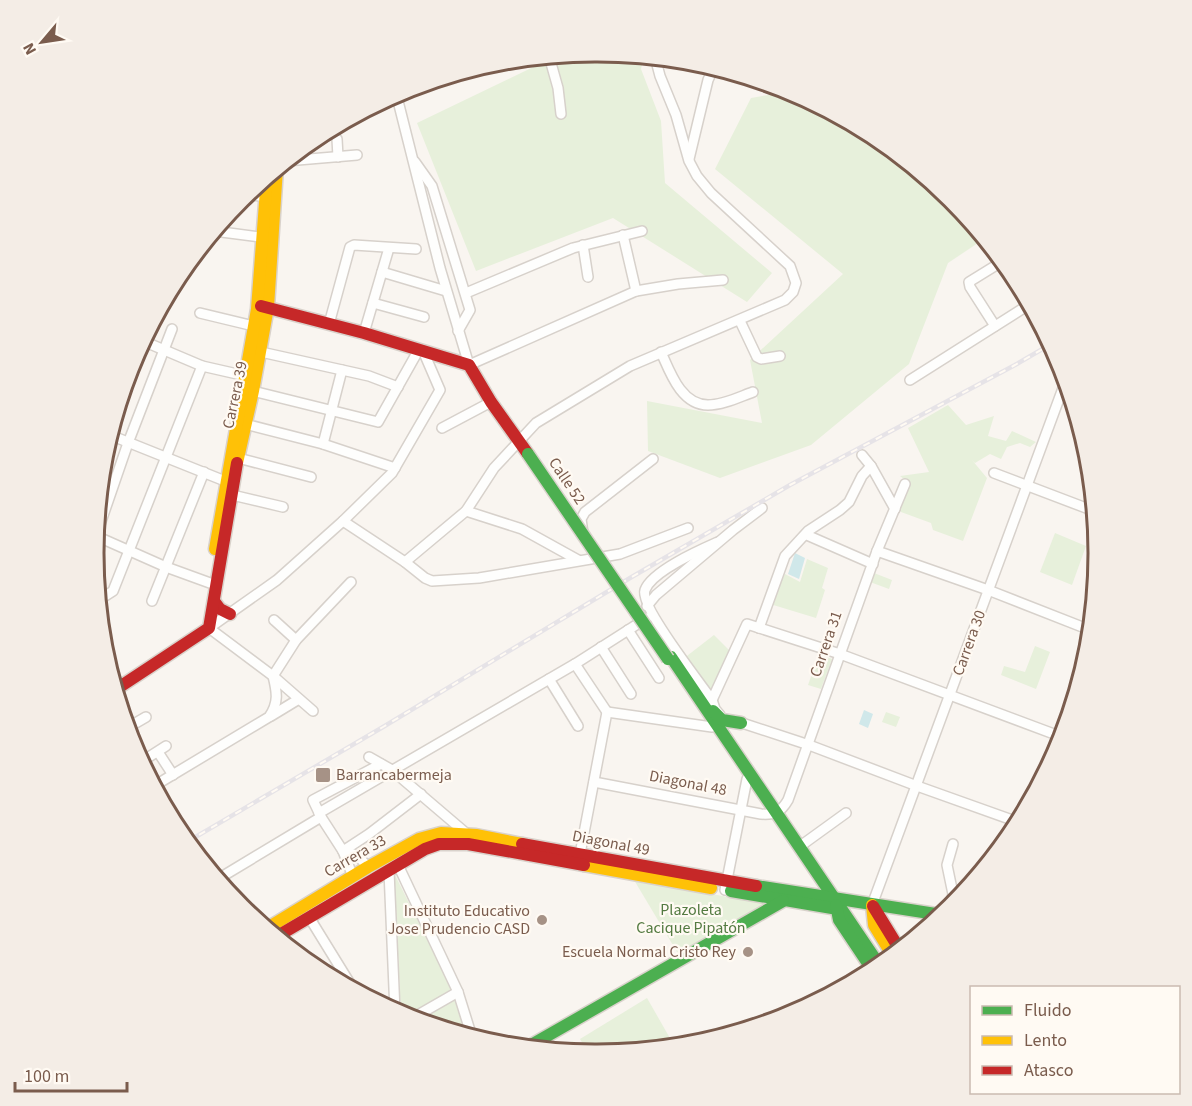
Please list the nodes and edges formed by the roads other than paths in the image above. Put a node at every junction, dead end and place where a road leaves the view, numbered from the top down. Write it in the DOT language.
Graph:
graph roads {
  1 [pos="551,64"];
  2 [pos="657,66"];
  3 [pos="710,75"];
  4 [pos="398,103"];
  5 [pos="561,114"];
  6 [pos="337,139"];
  7 [pos="357,155"];
  8 [pos="338,157"];
  9 [pos="412,159"];
  10 [pos="301,160"];
  11 [pos="689,161"];
  12 [pos="275,180"];
  13 [pos="266,188"];
  14 [pos="258,196"];
  15 [pos="266,197"];
  16 [pos="642,231"];
  17 [pos="223,232"];
  18 [pos="623,235"];
  19 [pos="268,238"];
  20 [pos="583,245"];
  21 [pos="389,248"];
  22 [pos="416,249"];
  23 [pos="995,266"];
  24 [pos="382,272"];
  25 [pos="588,277"];
  26 [pos="723,280"];
  27 [pos="447,291"];
  28 [pos="636,291"];
  29 [pos="466,293"];
  30 [pos="373,303"];
  31 [pos="262,306"];
  32 [pos="1023,309"];
  33 [pos="200,313"];
  34 [pos="424,317"];
  35 [pos="740,321"];
  36 [pos="329,324"];
  37 [pos="254,326"];
  38 [pos="995,326"];
  39 [pos="172,329"];
  40 [pos="458,331"];
  41 [pos="364,333"];
  42 [pos="151,344"];
  43 [pos="165,350"];
  44 [pos="261,352"];
  45 [pos="421,352"];
  46 [pos="661,352"];
  47 [pos="780,356"];
  48 [pos="469,365"];
  49 [pos="202,366"];
  50 [pos="342,370"];
  51 [pos="246,376"];
  52 [pos="910,380"];
  53 [pos="398,387"];
  54 [pos="253,391"];
  55 [pos="753,392"];
  56 [pos="1061,394"];
  57 [pos="491,402"];
  58 [pos="332,411"];
  59 [pos="245,424"];
  60 [pos="442,428"];
  61 [pos="118,439"];
  62 [pos="520,442"];
  63 [pos="128,443"];
  64 [pos="323,444"];
  65 [pos="862,455"];
  66 [pos="165,457"];
  67 [pos="238,458"];
  68 [pos="653,459"];
  69 [pos="872,466"];
  70 [pos="395,468"];
  71 [pos="204,472"];
  72 [pos="994,474"];
  73 [pos="311,477"];
  74 [pos="906,484"];
  75 [pos="1026,486"];
  76 [pos="228,489"];
  77 [pos="108,502"];
  78 [pos="283,507"];
  79 [pos="762,508"];
  80 [pos="1085,508"];
  81 [pos="895,509"];
  82 [pos="466,511"];
  83 [pos="343,521"];
  84 [pos="688,528"];
  85 [pos="809,536"];
  86 [pos="105,540"];
  87 [pos="718,542"];
  88 [pos="130,550"];
  89 [pos="877,551"];
  90 [pos="591,558"];
  91 [pos="578,561"];
  92 [pos="405,562"];
  93 [pos="873,564"];
  94 [pos="166,567"];
  95 [pos="351,582"];
  96 [pos="210,583"];
  97 [pos="988,590"];
  98 [pos="107,595"];
  99 [pos="152,601"];
  100 [pos="214,601"];
  101 [pos="647,606"];
  102 [pos="230,614"];
  103 [pos="652,615"];
  104 [pos="274,620"];
  105 [pos="1081,627"];
  106 [pos="759,628"];
  107 [pos="205,630"];
  108 [pos="628,630"];
  109 [pos="296,640"];
  110 [pos="601,647"];
  111 [pos="840,654"];
  112 [pos="670,658"];
  113 [pos="575,664"];
  114 [pos="273,676"];
  115 [pos="658,678"];
  116 [pos="549,679"];
  117 [pos="690,682"];
  118 [pos="123,685"];
  119 [pos="631,694"];
  120 [pos="950,695"];
  121 [pos="299,699"];
  122 [pos="712,700"];
  123 [pos="313,711"];
  124 [pos="607,712"];
  125 [pos="146,717"];
  126 [pos="269,717"];
  127 [pos="135,723"];
  128 [pos="741,723"];
  129 [pos="578,726"];
  130 [pos="712,727"];
  131 [pos="1053,734"];
  132 [pos="809,745"];
  133 [pos="149,757"];
  134 [pos="369,757"];
  135 [pos="381,764"];
  136 [pos="392,771"];
  137 [pos="173,775"];
  138 [pos="747,780"];
  139 [pos="161,782"];
  140 [pos="594,782"];
  141 [pos="917,786"];
  142 [pos="421,794"];
  143 [pos="741,810"];
  144 [pos="774,810"];
  145 [pos="846,813"];
  146 [pos="320,815"];
  147 [pos="1009,819"];
  148 [pos="467,834"];
  149 [pos="456,843"];
  150 [pos="952,844"];
  151 [pos="799,847"];
  152 [pos="343,851"];
  153 [pos="580,854"];
  154 [pos="384,858"];
  155 [pos="368,867"];
  156 [pos="393,868"];
  157 [pos="224,875"];
  158 [pos="353,877"];
  159 [pos="375,879"];
  160 [pos="726,886"];
  161 [pos="953,892"];
  162 [pos="783,901"];
  163 [pos="838,906"];
  164 [pos="873,911"];
  165 [pos="930,914"];
  166 [pos="309,917"];
  167 [pos="923,920"];
  168 [pos="273,924"];
  169 [pos="284,932"];
  170 [pos="895,943"];
  171 [pos="888,948"];
  172 [pos="874,958"];
  173 [pos="867,963"];
  174 [pos="345,976"];
  175 [pos="458,992"];
  176 [pos="395,1001"];
  177 [pos="423,1012"];
  178 [pos="469,1028"];
  179 [pos="539,1041"];
  1 -- 5 [label="street"];
  2 -- 11 [label="street"];
  3 -- 11 [label="street"];
  4 -- 9 [label="street, Calle 52"];
  6 -- 8 [label="street"];
  7 -- 8 [label="street"];
  8 -- 10 [label="street"];
  9 -- 27 [label="street, Calle 52"];
  9 -- 29 [label="street"];
  11 -- 35 [label="street"];
  12 -- 19 [label="main road, Carrera 39"];
  13 -- 15 [label="main road, Carrera 39"];
  14 -- 15 [label="street"];
  15 -- 19 [label="main road, Carrera 39"];
  16 -- 18 [label="street"];
  17 -- 19 [label="street"];
  18 -- 20 [label="street"];
  18 -- 28 [label="street"];
  19 -- 31 [label="main road, Carrera 39"];
  20 -- 25 [label="street"];
  20 -- 29 [label="street"];
  21 -- 22 [label="street"];
  21 -- 24 [label="street"];
  21 -- 36 [label="street"];
  23 -- 38 [label="street"];
  24 -- 27 [label="street"];
  24 -- 30 [label="street"];
  26 -- 28 [label="street"];
  27 -- 40 [label="street, Calle 52"];
  28 -- 48 [label="street"];
  29 -- 40 [label="street"];
  30 -- 34 [label="street"];
  30 -- 41 [label="street"];
  31 -- 36 [label="main road"];
  31 -- 37 [label="main road, Carrera 39"];
  31 -- 44 [label="main road, Carrera 39"];
  32 -- 38 [label="street"];
  33 -- 37 [label="street"];
  35 -- 46 [label="street"];
  35 -- 47 [label="street"];
  36 -- 41 [label="main road"];
  37 -- 51 [label="main road, Carrera 39"];
  38 -- 52 [label="street"];
  39 -- 43 [label="street"];
  40 -- 48 [label="street, Calle 52"];
  41 -- 45 [label="main road"];
  42 -- 43 [label="street"];
  43 -- 49 [label="street"];
  43 -- 63 [label="street"];
  44 -- 50 [label="street"];
  44 -- 54 [label="main road, Carrera 39"];
  45 -- 48 [label="main road"];
  45 -- 53 [label="street"];
  45 -- 70 [label="street"];
  46 -- 55 [label="street"];
  46 -- 62 [label="street"];
  48 -- 57 [label="main road, Calle 52"];
  49 -- 51 [label="street"];
  49 -- 66 [label="street"];
  50 -- 53 [label="street"];
  50 -- 58 [label="street"];
  51 -- 76 [label="main road, Carrera 39"];
  53 -- 58 [label="street"];
  54 -- 58 [label="street"];
  54 -- 59 [label="main road, Carrera 39"];
  56 -- 75 [label="street, Carrera 30"];
  57 -- 60 [label="street"];
  57 -- 62 [label="main road, Calle 52"];
  58 -- 64 [label="street"];
  59 -- 64 [label="street"];
  59 -- 67 [label="main road, Carrera 39"];
  61 -- 63 [label="street"];
  62 -- 82 [label="street"];
  62 -- 112 [label="main road, Calle 52, bridge"];
  63 -- 66 [label="street"];
  63 -- 77 [label="street"];
  64 -- 70 [label="street"];
  65 -- 69 [label="street"];
  66 -- 71 [label="street"];
  66 -- 88 [label="street"];
  67 -- 73 [label="street"];
  67 -- 76 [label="main road, Carrera 39"];
  68 -- 90 [label="street"];
  69 -- 81 [label="street"];
  69 -- 106 [label="street"];
  70 -- 83 [label="street"];
  71 -- 76 [label="street"];
  71 -- 94 [label="street"];
  72 -- 75 [label="street"];
  74 -- 81 [label="street, Carrera 31"];
  75 -- 80 [label="street"];
  75 -- 97 [label="street, Carrera 30"];
  76 -- 78 [label="street"];
  76 -- 96 [label="main road, Carrera 39"];
  76 -- 100 [label="main road, Carrera 39"];
  79 -- 87 [label="street"];
  81 -- 89 [label="street, Carrera 31"];
  82 -- 91 [label="street"];
  82 -- 92 [label="street"];
  83 -- 92 [label="street"];
  83 -- 102 [label="street"];
  84 -- 90 [label="street"];
  85 -- 93 [label="street"];
  86 -- 88 [label="street"];
  87 -- 101 [label="street"];
  87 -- 101 [label="street"];
  88 -- 94 [label="street"];
  88 -- 98 [label="street"];
  89 -- 93 [label="street, Carrera 31"];
  89 -- 97 [label="street"];
  90 -- 91 [label="street"];
  91 -- 92 [label="street"];
  93 -- 111 [label="street, Carrera 31"];
  94 -- 96 [label="street"];
  94 -- 99 [label="street"];
  95 -- 109 [label="street"];
  96 -- 107 [label="main road, Carrera 39"];
  97 -- 105 [label="street"];
  97 -- 120 [label="street, Carrera 30"];
  100 -- 102 [label="main road"];
  100 -- 107 [label="main road, Carrera 39"];
  101 -- 103 [label="street"];
  102 -- 107 [label="street"];
  103 -- 108 [label="street"];
  103 -- 122 [label="street"];
  104 -- 109 [label="street"];
  106 -- 111 [label="street"];
  106 -- 122 [label="street"];
  107 -- 114 [label="street"];
  107 -- 118 [label="main road"];
  108 -- 110 [label="street"];
  108 -- 115 [label="street"];
  109 -- 114 [label="street"];
  110 -- 113 [label="street"];
  110 -- 119 [label="street"];
  111 -- 120 [label="street"];
  111 -- 132 [label="street, Carrera 31"];
  112 -- 117 [label="main road, Calle 52"];
  112 -- 130 [label="main road, Calle 52"];
  113 -- 116 [label="street"];
  113 -- 124 [label="street"];
  114 -- 121 [label="street"];
  114 -- 126 [label="street"];
  116 -- 129 [label="street"];
  116 -- 136 [label="street"];
  117 -- 128 [label="main road"];
  117 -- 144 [label="main road, Calle 52"];
  120 -- 131 [label="street"];
  120 -- 141 [label="street, Carrera 30"];
  121 -- 123 [label="street"];
  121 -- 126 [label="street"];
  122 -- 128 [label="street"];
  124 -- 130 [label="street"];
  124 -- 140 [label="street"];
  125 -- 127 [label="street"];
  126 -- 137 [label="street"];
  128 -- 132 [label="street"];
  130 -- 138 [label="main road, Calle 52"];
  132 -- 141 [label="street"];
  132 -- 144 [label="street, Carrera 31"];
  133 -- 137 [label="street"];
  134 -- 135 [label="street"];
  135 -- 136 [label="street"];
  135 -- 146 [label="street"];
  136 -- 142 [label="street"];
  136 -- 146 [label="street"];
  137 -- 139 [label="street"];
  138 -- 143 [label="street"];
  138 -- 144 [label="main road, Calle 52"];
  140 -- 143 [label="street, Diagonal 48"];
  140 -- 153 [label="street"];
  141 -- 147 [label="street"];
  141 -- 164 [label="street, Carrera 30"];
  142 -- 148 [label="street"];
  142 -- 152 [label="street"];
  143 -- 144 [label="street, Diagonal 48"];
  143 -- 160 [label="street"];
  144 -- 151 [label="main road, Calle 52"];
  145 -- 151 [label="street"];
  146 -- 152 [label="street"];
  146 -- 157 [label="street"];
  148 -- 153 [label="main road, Diagonal 49"];
  148 -- 154 [label="main road, Carrera 33"];
  149 -- 156 [label="main road, Carrera 33"];
  149 -- 160 [label="main road, Diagonal 49"];
  150 -- 161 [label="street"];
  151 -- 163 [label="main road, Calle 52"];
  152 -- 155 [label="street"];
  152 -- 158 [label="street"];
  153 -- 160 [label="main road, Diagonal 49"];
  154 -- 155 [label="main road, Carrera 33"];
  154 -- 156 [label="main road"];
  155 -- 158 [label="main road, Carrera 33"];
  155 -- 159 [label="main road"];
  156 -- 159 [label="main road, Carrera 33"];
  156 -- 175 [label="street"];
  156 -- 176 [label="street"];
  158 -- 168 [label="main road, Carrera 33"];
  159 -- 166 [label="main road, Carrera 33"];
  160 -- 162 [label="main road, Diagonal 49"];
  160 -- 163 [label="main road, Diagonal 49"];
  162 -- 163 [label="main road, Diagonal 49"];
  162 -- 179 [label="main road"];
  163 -- 164 [label="main road, Diagonal 49"];
  163 -- 172 [label="main road, Calle 52"];
  163 -- 173 [label="main road, Calle 52"];
  164 -- 165 [label="main road"];
  164 -- 167 [label="main road"];
  164 -- 170 [label="main road"];
  164 -- 171 [label="main road"];
  166 -- 169 [label="main road, Carrera 33"];
  166 -- 174 [label="street"];
  175 -- 177 [label="street"];
  175 -- 178 [label="street"];
}
